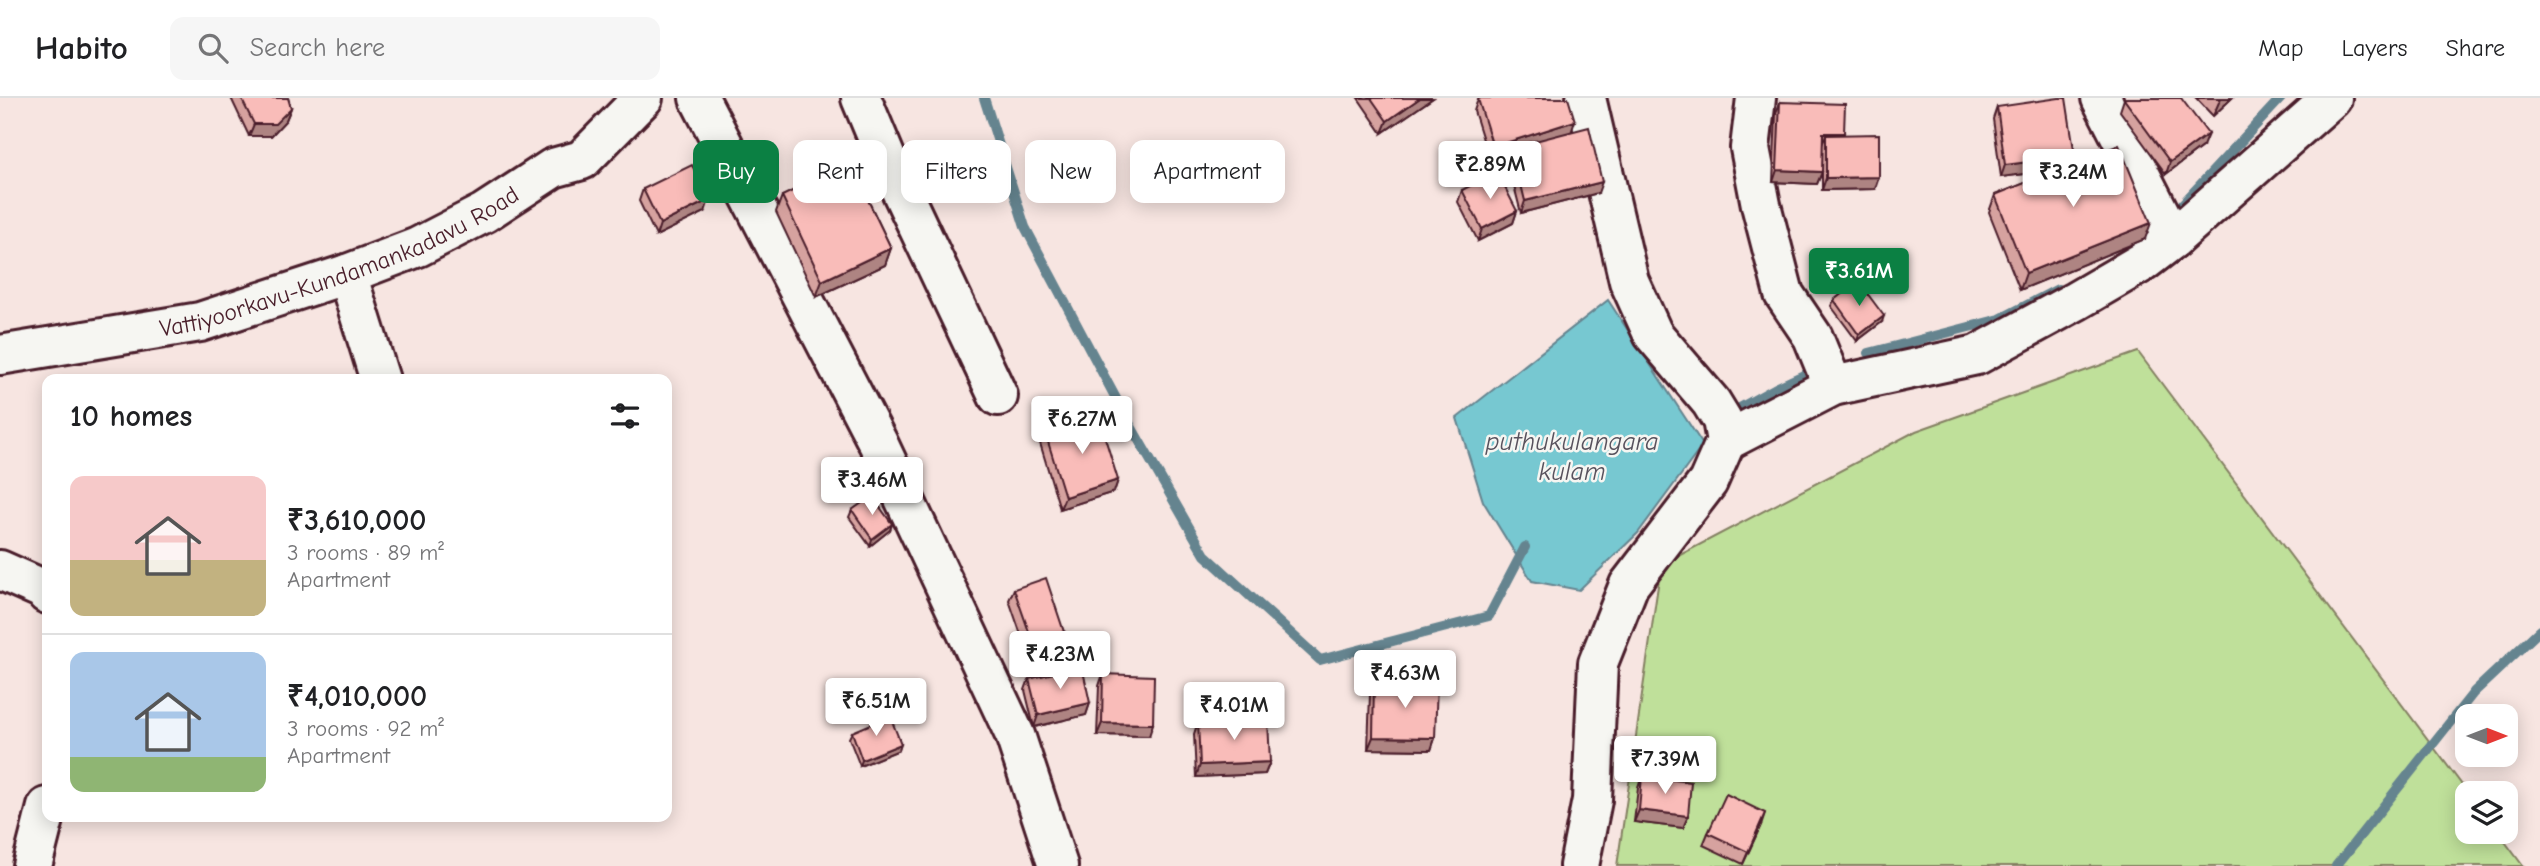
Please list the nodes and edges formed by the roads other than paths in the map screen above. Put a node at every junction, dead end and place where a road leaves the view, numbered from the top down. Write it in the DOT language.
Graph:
graph roads {
  1 [pos="643,98"];
  2 [pos="699,98"];
  3 [pos="861,98"];
  4 [pos="1586,98"];
  5 [pos="1756,98"];
  6 [pos="2101,98"];
  7 [pos="2333,98"];
  8 [pos="2173,239"];
  9 [pos="347,274"];
  10 [pos="0,355"];
  11 [pos="378,374"];
  12 [pos="1833,386"];
  13 [pos="998,396"];
  14 [pos="1726,441"];
  15 [pos="0,570"];
  16 [pos="42,588"];
  17 [pos="43,822"];
  18 [pos="32,866"];
  19 [pos="1058,866"];
  20 [pos="1578,866"];
  1 -- 9 [label="street, Vattiyoorkavu-Kundamankadavu Road"];
  2 -- 19 [label="street"];
  3 -- 13 [label="street"];
  4 -- 14 [label="street"];
  5 -- 12 [label="street"];
  6 -- 8 [label="street"];
  7 -- 8 [label="street"];
  8 -- 12 [label="street"];
  9 -- 10 [label="street, Vattiyoorkavu-Kundamankadavu Road"];
  9 -- 11 [label="street"];
  12 -- 14 [label="street"];
  14 -- 20 [label="street"];
  15 -- 16 [label="street"];
  17 -- 18 [label="street"];
}
